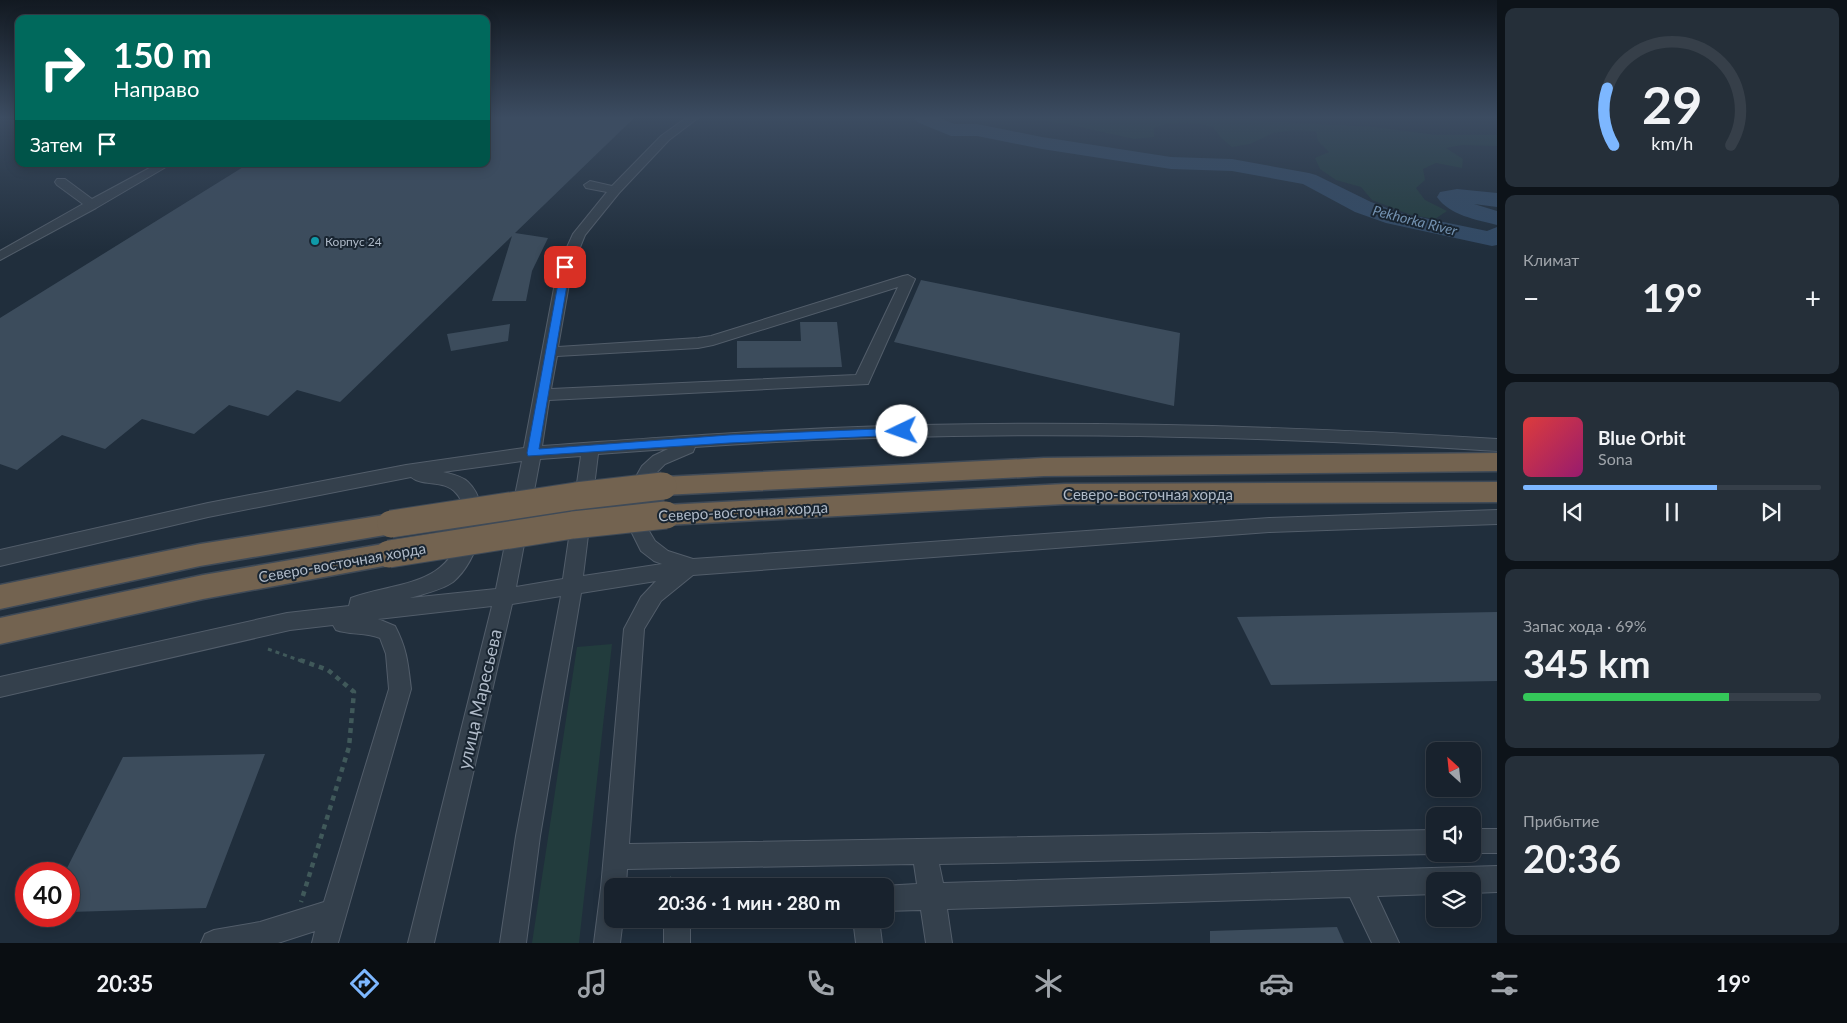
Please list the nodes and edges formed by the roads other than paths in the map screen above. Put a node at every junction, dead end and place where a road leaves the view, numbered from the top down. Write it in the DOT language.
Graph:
graph roads {
  1 [pos="642,162"];
  2 [pos="160,167"];
  3 [pos="61,182"];
  4 [pos="590,185"];
  5 [pos="615,190"];
  6 [pos="92,205"];
  7 [pos="4,250"];
  8 [pos="550,352"];
  9 [pos="542,396"];
  10 [pos="729,439"];
  11 [pos="1497,445"];
  12 [pos="590,450"];
  13 [pos="532,453"];
  14 [pos="1497,462"];
  15 [pos="406,471"];
  16 [pos="1497,492"];
  17 [pos="1497,517"];
  18 [pos="0,558"];
  19 [pos="694,567"];
  20 [pos="572,586"];
  21 [pos="504,597"];
  22 [pos="0,598"];
  23 [pos="287,622"];
  24 [pos="0,631"];
  25 [pos="0,687"];
  26 [pos="1481,841"];
  27 [pos="1497,841"];
  28 [pos="1426,842"];
  29 [pos="925,851"];
  30 [pos="616,857"];
  31 [pos="614,878"];
  32 [pos="1496,881"];
  33 [pos="1357,884"];
  34 [pos="932,897"];
  35 [pos="894,898"];
  36 [pos="334,912"];
  37 [pos="609,928"];
  38 [pos="677,928"];
  39 [pos="867,928"];
  40 [pos="228,942"];
  41 [pos="325,943"];
  42 [pos="421,943"];
  43 [pos="513,943"];
  44 [pos="608,943"];
  45 [pos="676,943"];
  46 [pos="869,943"];
  47 [pos="939,943"];
  48 [pos="1386,943"];
  1 -- 5 [label="street, улица Маресьева"];
  2 -- 6 [label="street"];
  3 -- 6 [label="street"];
  4 -- 5 [label="street"];
  5 -- 8 [label="street, улица Маресьева"];
  6 -- 7 [label="street"];
  8 -- 9 [label="street, улица Маресьева"];
  8 -- 9 [label="street"];
  9 -- 13 [label="street, улица Маресьева"];
  10 -- 11 [label="street"];
  10 -- 12 [label="street"];
  10 -- 19 [label="street"];
  12 -- 13 [label="street"];
  12 -- 20 [label="street"];
  13 -- 15 [label="street"];
  13 -- 21 [label="street, улица Маресьева"];
  14 -- 22 [label="highway, Северо-восточная хорда, bridge"];
  15 -- 18 [label="street"];
  15 -- 23 [label="street"];
  16 -- 24 [label="highway, Северо-восточная хорда, bridge"];
  17 -- 19 [label="street"];
  19 -- 20 [label="street"];
  19 -- 30 [label="street"];
  20 -- 21 [label="street"];
  20 -- 43 [label="street"];
  21 -- 23 [label="street"];
  21 -- 42 [label="street, улица Маресьева"];
  23 -- 25 [label="street"];
  23 -- 36 [label="street"];
  26 -- 27 [label="street"];
  28 -- 29 [label="street"];
  29 -- 30 [label="street"];
  29 -- 34 [label="street"];
  30 -- 31 [label="street"];
  32 -- 33 [label="street"];
  33 -- 34 [label="street"];
  33 -- 48 [label="street"];
  34 -- 35 [label="street"];
  34 -- 47 [label="street"];
  36 -- 40 [label="street"];
  36 -- 41 [label="street"];
  37 -- 44 [label="street"];
  38 -- 45 [label="street"];
  39 -- 46 [label="street"];
}
